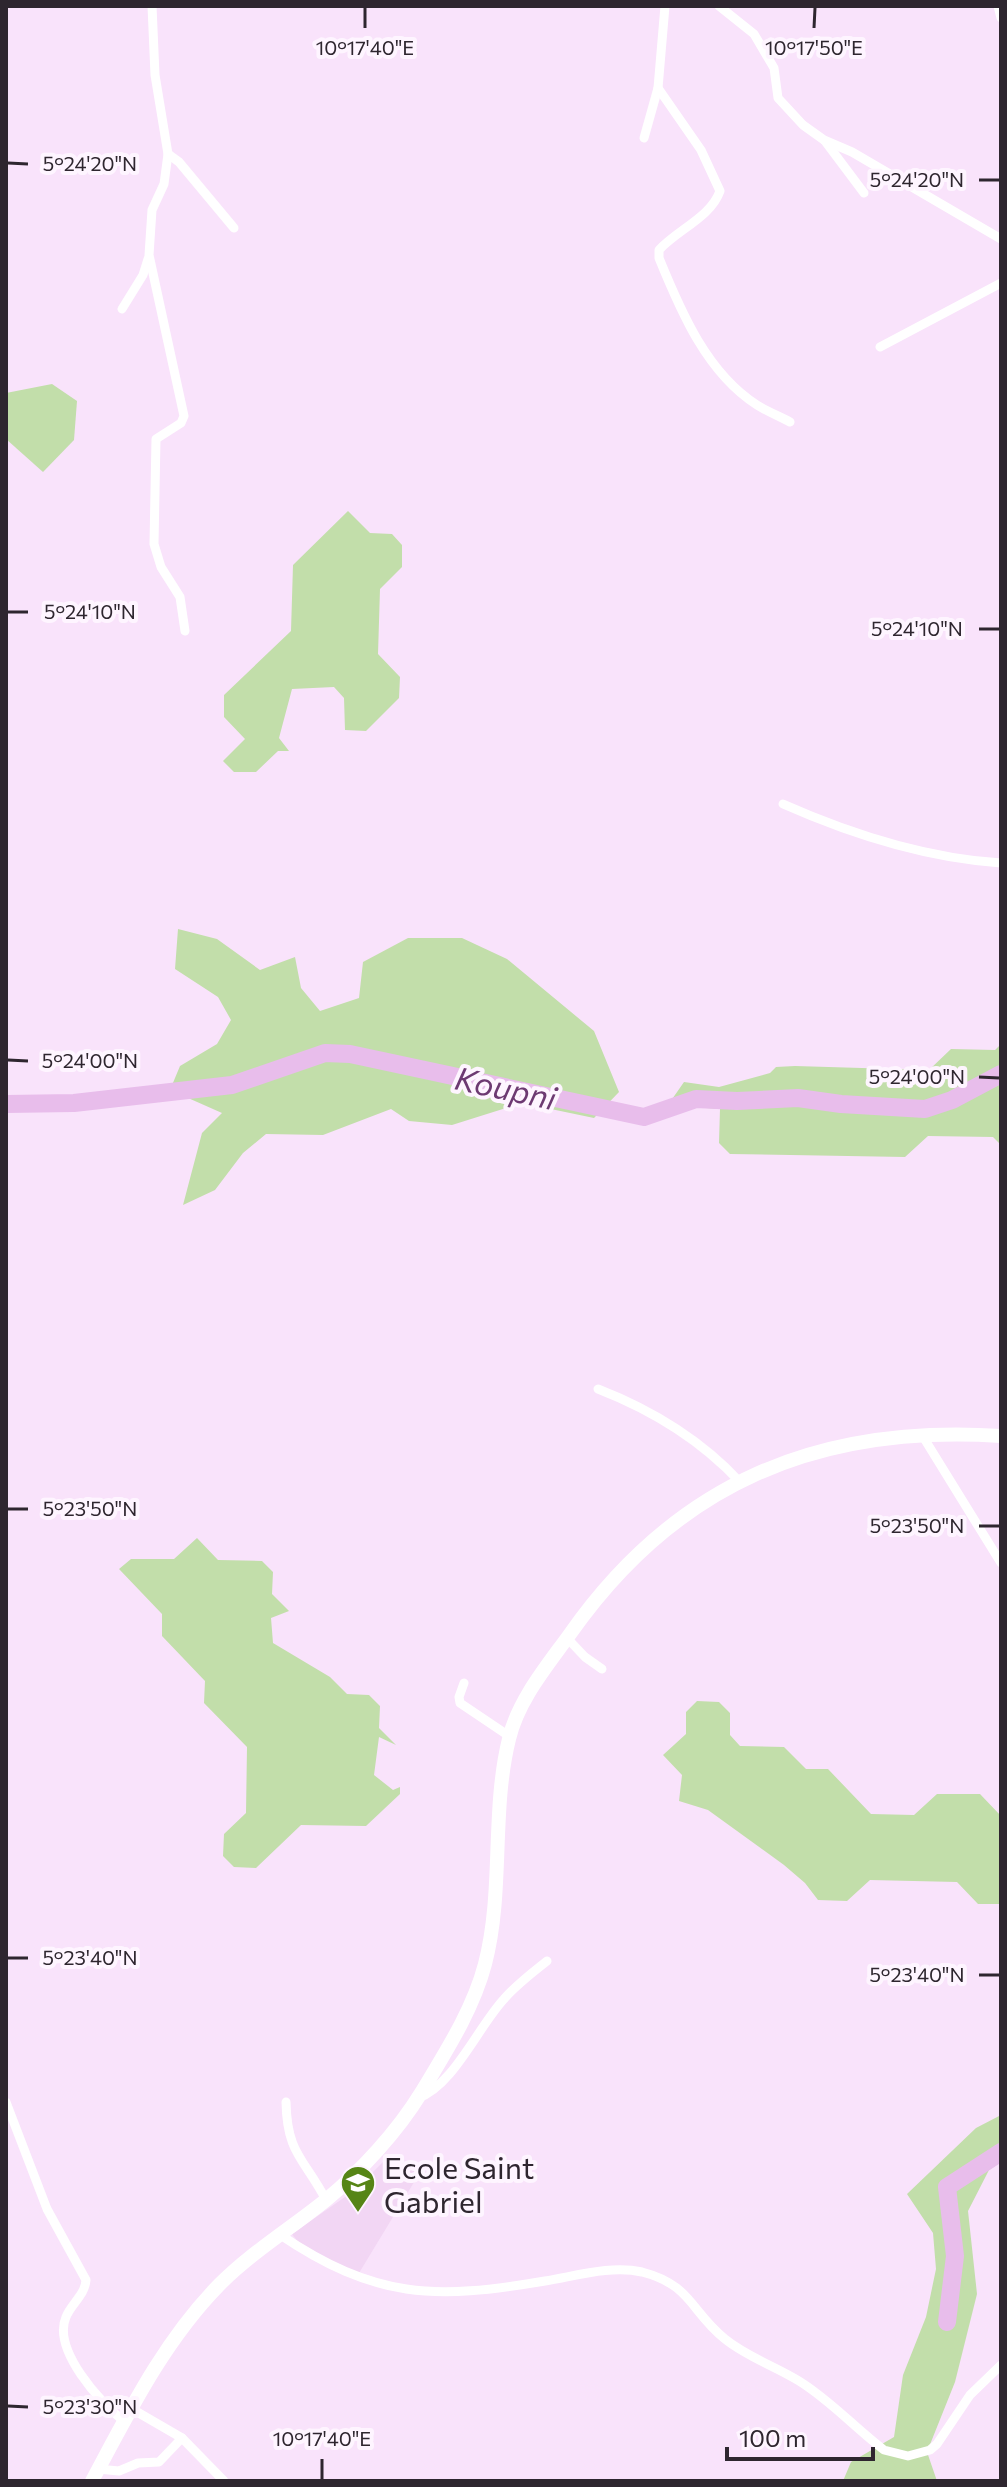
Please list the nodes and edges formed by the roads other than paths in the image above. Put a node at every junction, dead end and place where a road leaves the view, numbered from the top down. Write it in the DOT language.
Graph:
graph roads {
  1 [pos="152,6"];
  2 [pos="665,6"];
  3 [pos="719,6"];
  4 [pos="998,6"];
  5 [pos="1001,18"];
  6 [pos="658,88"];
  7 [pos="644,138"];
  8 [pos="824,140"];
  9 [pos="168,154"];
  10 [pos="864,193"];
  11 [pos="234,228"];
  12 [pos="1001,239"];
  13 [pos="149,255"];
  14 [pos="1001,283"];
  15 [pos="122,309"];
  16 [pos="880,347"];
  17 [pos="790,422"];
  18 [pos="185,631"];
  19 [pos="783,804"];
  20 [pos="1001,863"];
  21 [pos="598,1389"];
  22 [pos="922,1435"];
  23 [pos="1001,1436"];
  24 [pos="740,1482"];
  25 [pos="1001,1563"];
  26 [pos="567,1638"];
  27 [pos="602,1669"];
  28 [pos="464,1683"];
  29 [pos="509,1736"];
  30 [pos="547,1961"];
  31 [pos="418,2098"];
  32 [pos="6,2102"];
  33 [pos="286,2102"];
  34 [pos="326,2200"];
  35 [pos="279,2234"];
  36 [pos="1001,2365"];
  37 [pos="128,2415"];
  38 [pos="182,2438"];
  39 [pos="95,2475"];
  40 [pos="224,2481"];
  1 -- 9 [label="street"];
  2 -- 6 [label="street"];
  3 -- 8 [label="street"];
  4 -- 5 [label="street"];
  6 -- 7 [label="street"];
  6 -- 17 [label="street"];
  8 -- 10 [label="street"];
  8 -- 12 [label="street"];
  9 -- 11 [label="street"];
  9 -- 13 [label="street"];
  13 -- 15 [label="street"];
  13 -- 18 [label="street"];
  14 -- 16 [label="street"];
  19 -- 20 [label="street"];
  21 -- 24 [label="street"];
  22 -- 23 [label="main road"];
  22 -- 24 [label="main road"];
  22 -- 25 [label="street"];
  24 -- 26 [label="main road"];
  26 -- 27 [label="street"];
  26 -- 29 [label="main road"];
  28 -- 29 [label="street"];
  29 -- 31 [label="main road"];
  30 -- 31 [label="street"];
  31 -- 34 [label="main road"];
  32 -- 37 [label="street"];
  33 -- 34 [label="street"];
  34 -- 35 [label="main road"];
  35 -- 36 [label="street"];
  35 -- 37 [label="main road"];
  37 -- 38 [label="street"];
  37 -- 39 [label="main road"];
  38 -- 39 [label="street"];
  38 -- 40 [label="street"];
}
